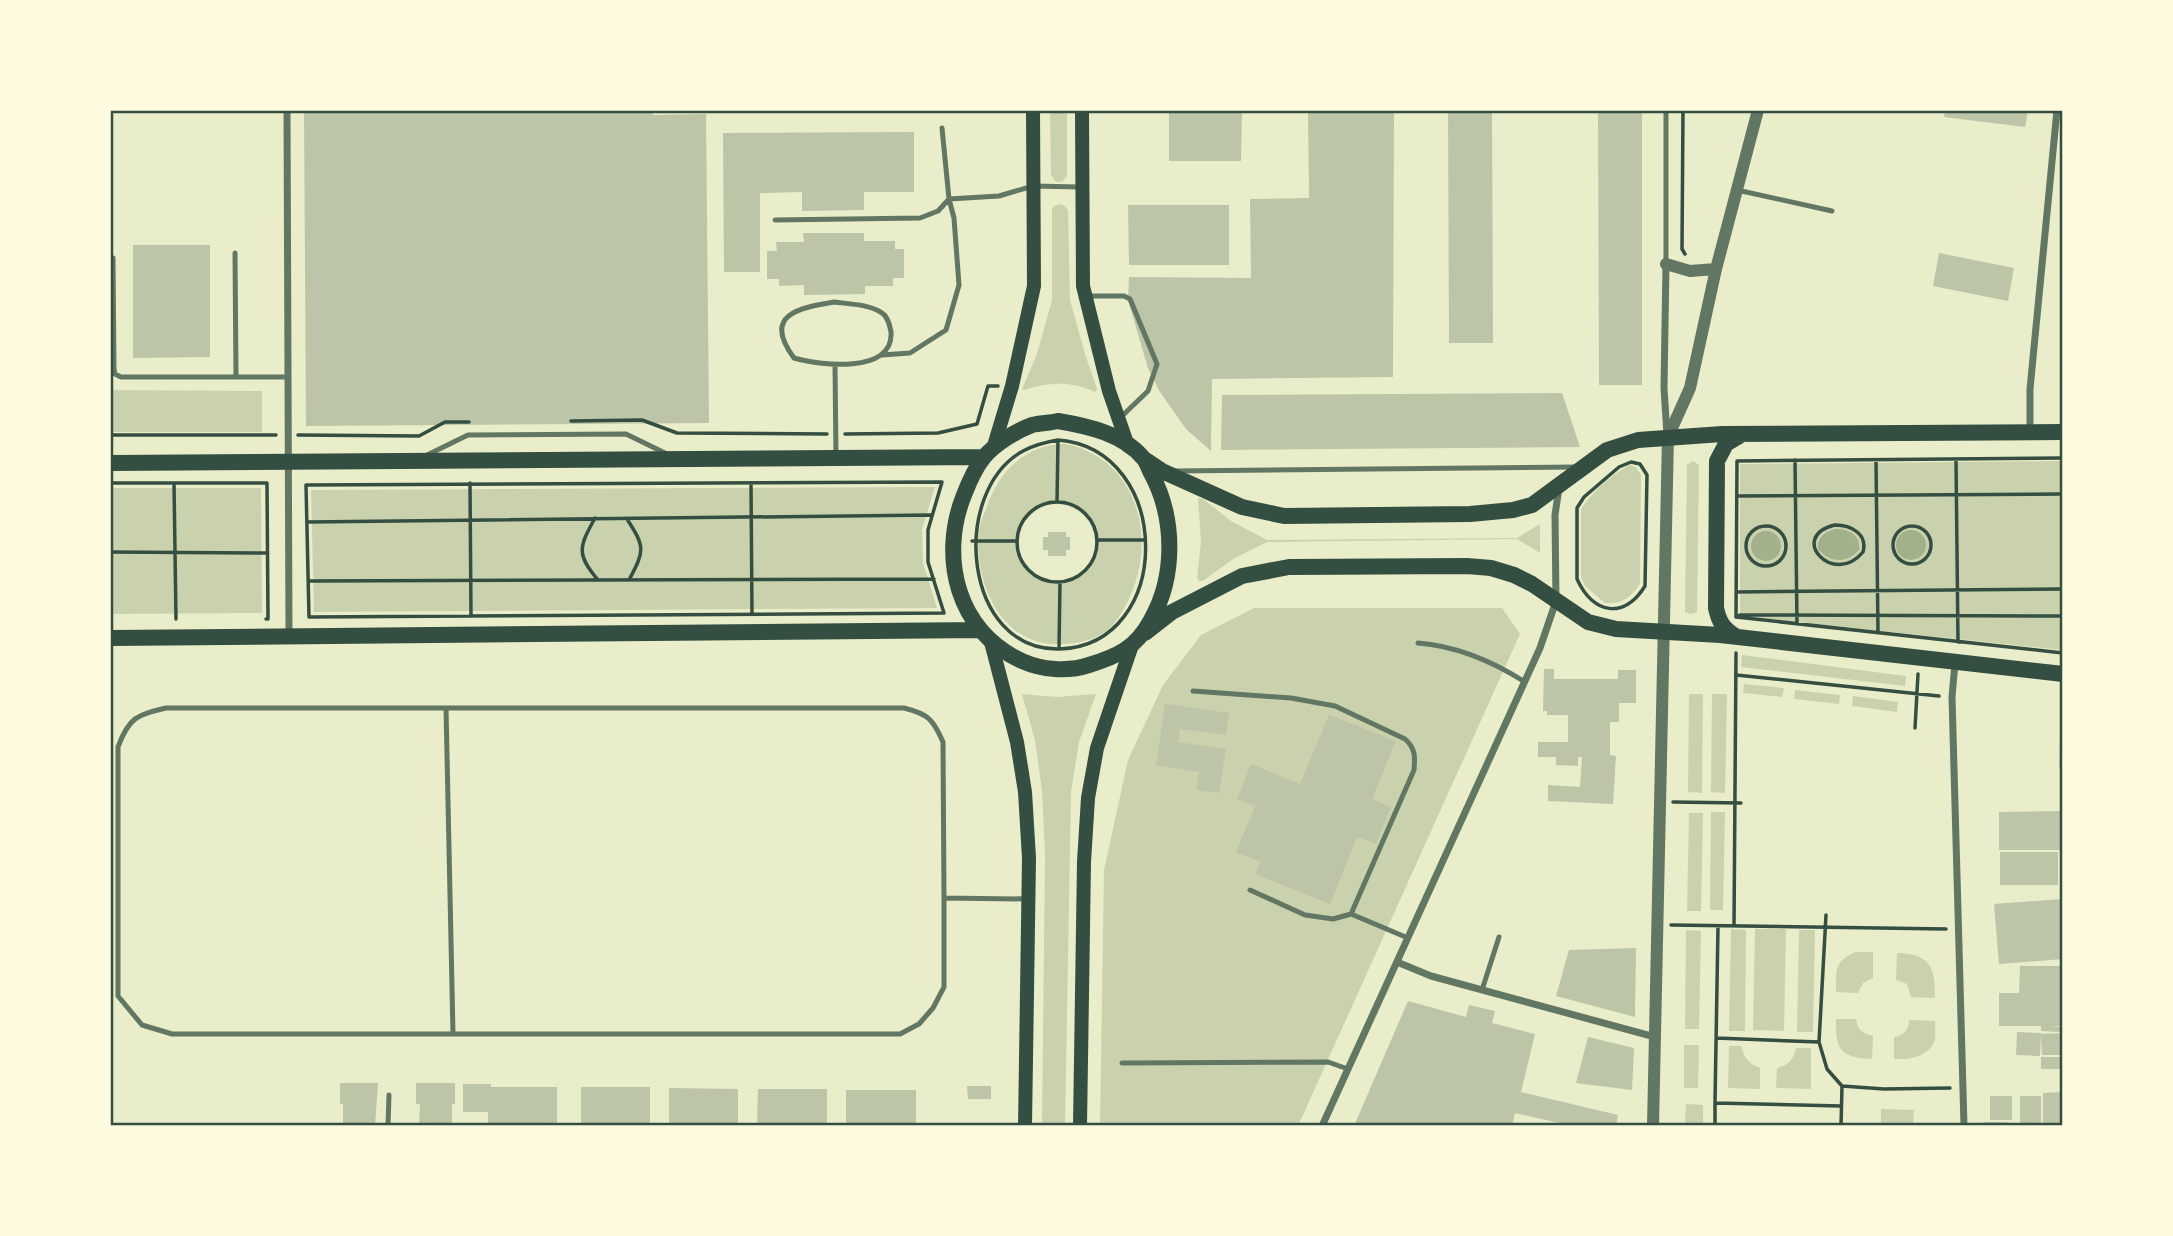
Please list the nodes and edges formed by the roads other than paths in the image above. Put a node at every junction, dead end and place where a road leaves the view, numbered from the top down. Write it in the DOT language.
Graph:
graph roads {
  1 [pos="287,110"];
  2 [pos="1032,110"];
  3 [pos="1082,110"];
  4 [pos="1666,110"];
  5 [pos="1758,110"];
  6 [pos="2057,110"];
  7 [pos="942,128"];
  8 [pos="1033,186"];
  9 [pos="1082,187"];
  10 [pos="1737,190"];
  11 [pos="949,199"];
  12 [pos="1832,211"];
  13 [pos="775,220"];
  14 [pos="235,253"];
  15 [pos="113,258"];
  16 [pos="1665,264"];
  17 [pos="1716,269"];
  18 [pos="1086,296"];
  19 [pos="881,355"];
  20 [pos="835,366"];
  21 [pos="236,376"];
  22 [pos="288,377"];
  23 [pos="1119,420"];
  24 [pos="2030,432"];
  25 [pos="2063,432"];
  26 [pos="1743,434"];
  27 [pos="1668,436"];
  28 [pos="1128,446"];
  29 [pos="988,453"];
  30 [pos="836,458"];
  31 [pos="677,459"];
  32 [pos="1144,459"];
  33 [pos="414,461"];
  34 [pos="288,462"];
  35 [pos="110,463"];
  36 [pos="1582,467"];
  37 [pos="1162,471"];
  38 [pos="1559,487"];
  39 [pos="1556,601"];
  40 [pos="980,629"];
  41 [pos="1664,632"];
  42 [pos="1144,633"];
  43 [pos="289,636"];
  44 [pos="1736,636"];
  45 [pos="110,638"];
  46 [pos="991,642"];
  47 [pos="1418,643"];
  48 [pos="1131,648"];
  49 [pos="1955,663"];
  50 [pos="2063,674"];
  51 [pos="1525,681"];
  52 [pos="1194,691"];
  53 [pos="446,708"];
  54 [pos="1250,890"];
  55 [pos="944,898"];
  56 [pos="1028,899"];
  57 [pos="1351,914"];
  58 [pos="1499,937"];
  59 [pos="1408,938"];
  60 [pos="1397,962"];
  61 [pos="1482,990"];
  62 [pos="453,1034"];
  63 [pos="1655,1037"];
  64 [pos="1122,1063"];
  65 [pos="1348,1069"];
  66 [pos="388,1095"];
  67 [pos="388,1126"];
  68 [pos="1025,1126"];
  69 [pos="1080,1126"];
  70 [pos="1322,1126"];
  71 [pos="1653,1126"];
  72 [pos="1964,1126"];
  1 -- 22 [label="street"];
  2 -- 8 [label="main road"];
  3 -- 9 [label="main road"];
  4 -- 16 [label="lane"];
  5 -- 10 [label="street"];
  6 -- 24 [label="street"];
  7 -- 11 [label="lane"];
  8 -- 9 [label="lane"];
  8 -- 11 [label="lane"];
  8 -- 29 [label="main road"];
  9 -- 18 [label="main road"];
  10 -- 12 [label="lane"];
  10 -- 17 [label="street"];
  11 -- 13 [label="lane"];
  11 -- 19 [label="lane"];
  14 -- 21 [label="lane"];
  15 -- 21 [label="lane"];
  16 -- 17 [label="street"];
  16 -- 27 [label="street"];
  17 -- 27 [label="street"];
  18 -- 23 [label="main road"];
  18 -- 23 [label="lane"];
  19 -- 20 [label="lane"];
  19 -- 20 [label="lane"];
  20 -- 30 [label="lane"];
  21 -- 22 [label="lane"];
  22 -- 34 [label="street"];
  23 -- 28 [label="main road"];
  24 -- 25 [label="main road"];
  24 -- 26 [label="main road"];
  26 -- 27 [label="main road"];
  26 -- 44 [label="main road"];
  27 -- 36 [label="main road"];
  27 -- 41 [label="street"];
  28 -- 29 [label="main road"];
  28 -- 32 [label="main road"];
  29 -- 30 [label="main road"];
  29 -- 40 [label="main road"];
  30 -- 31 [label="main road"];
  31 -- 33 [label="main road"];
  31 -- 33 [label="lane"];
  32 -- 37 [label="main road"];
  32 -- 42 [label="main road"];
  33 -- 34 [label="main road"];
  34 -- 35 [label="main road"];
  34 -- 43 [label="street"];
  36 -- 37 [label="lane"];
  36 -- 38 [label="main road"];
  37 -- 38 [label="main road"];
  38 -- 39 [label="street"];
  39 -- 41 [label="main road"];
  39 -- 42 [label="main road"];
  39 -- 51 [label="street"];
  40 -- 43 [label="main road"];
  40 -- 46 [label="main road"];
  41 -- 44 [label="main road"];
  41 -- 63 [label="street"];
  42 -- 48 [label="main road"];
  43 -- 45 [label="main road"];
  44 -- 49 [label="main road"];
  46 -- 48 [label="main road"];
  46 -- 56 [label="main road"];
  47 -- 51 [label="lane"];
  48 -- 69 [label="main road"];
  49 -- 50 [label="main road"];
  49 -- 72 [label="street"];
  51 -- 59 [label="street"];
  52 -- 57 [label="lane"];
  53 -- 55 [label="lane"];
  53 -- 62 [label="lane"];
  53 -- 62 [label="lane"];
  54 -- 57 [label="lane"];
  55 -- 56 [label="lane"];
  55 -- 62 [label="lane"];
  56 -- 68 [label="main road"];
  57 -- 59 [label="lane"];
  58 -- 61 [label="lane"];
  59 -- 60 [label="street"];
  60 -- 61 [label="street"];
  60 -- 65 [label="street"];
  61 -- 63 [label="street"];
  63 -- 71 [label="street"];
  64 -- 65 [label="lane"];
  65 -- 70 [label="street"];
  66 -- 67 [label="lane"];
}
